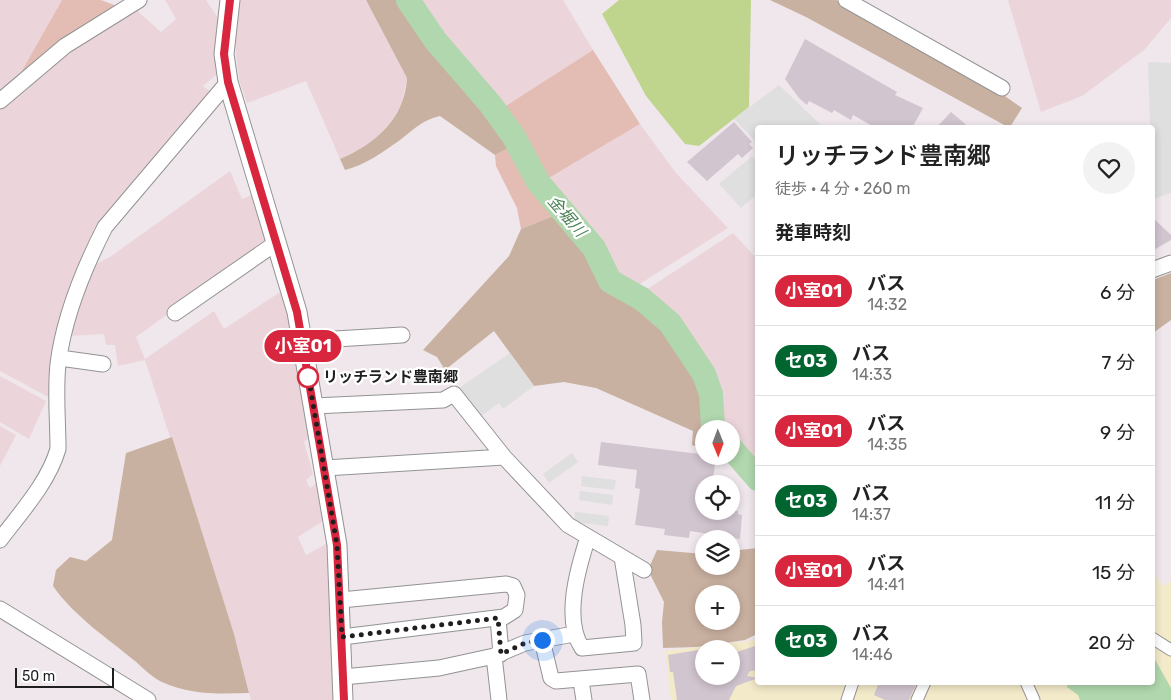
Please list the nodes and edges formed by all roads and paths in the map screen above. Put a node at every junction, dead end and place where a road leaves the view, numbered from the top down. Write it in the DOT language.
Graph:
graph roads {
  1 [pos="139,0"];
  2 [pos="230,0"];
  3 [pos="846,0"];
  4 [pos="228,82"];
  5 [pos="1002,88"];
  6 [pos="0,101"];
  7 [pos="276,243"];
  8 [pos="1171,263"];
  9 [pos="1155,269"];
  10 [pos="175,313"];
  11 [pos="402,335"];
  12 [pos="302,342"];
  13 [pos="60,358"];
  14 [pos="103,364"];
  15 [pos="314,406"];
  16 [pos="504,457"];
  17 [pos="325,468"];
  18 [pos="588,537"];
  19 [pos="0,540"];
  20 [pos="622,557"];
  21 [pos="644,570"];
  22 [pos="341,600"];
  23 [pos="0,609"];
  24 [pos="498,618"];
  25 [pos="574,634"];
  26 [pos="342,637"];
  27 [pos="542,640"];
  28 [pos="1155,640"];
  29 [pos="1171,650"];
  30 [pos="497,655"];
  31 [pos="343,677"];
  32 [pos="581,680"];
  33 [pos="852,685"];
  34 [pos="924,685"];
  35 [pos="1027,685"];
  36 [pos="148,700"];
  37 [pos="344,700"];
  38 [pos="499,700"];
  39 [pos="584,700"];
  40 [pos="642,700"];
  41 [pos="847,700"];
  42 [pos="917,700"];
  43 [pos="1034,700"];
  1 -- 6 [label="street"];
  2 -- 4 [label="street"];
  3 -- 5 [label="street"];
  4 -- 7 [label="street"];
  4 -- 13 [label="street"];
  7 -- 10 [label="street"];
  7 -- 12 [label="street"];
  8 -- 9 [label="street"];
  11 -- 12 [label="street"];
  12 -- 15 [label="street"];
  13 -- 14 [label="street"];
  13 -- 19 [label="street"];
  15 -- 16 [label="street"];
  15 -- 17 [label="street"];
  16 -- 17 [label="street"];
  16 -- 18 [label="street"];
  17 -- 22 [label="street"];
  18 -- 20 [label="street"];
  18 -- 25 [label="street"];
  20 -- 21 [label="street"];
  20 -- 25 [label="street"];
  22 -- 24 [label="street"];
  22 -- 26 [label="street"];
  23 -- 36 [label="street"];
  24 -- 26 [label="street"];
  24 -- 30 [label="street"];
  25 -- 27 [label="street"];
  26 -- 31 [label="street"];
  27 -- 30 [label="street"];
  27 -- 32 [label="street"];
  28 -- 29 [label="street"];
  30 -- 31 [label="street"];
  30 -- 38 [label="street"];
  31 -- 37 [label="street"];
  32 -- 39 [label="street"];
  32 -- 40 [label="street"];
  33 -- 41 [label="street"];
  34 -- 42 [label="street"];
  35 -- 43 [label="street"];
}
